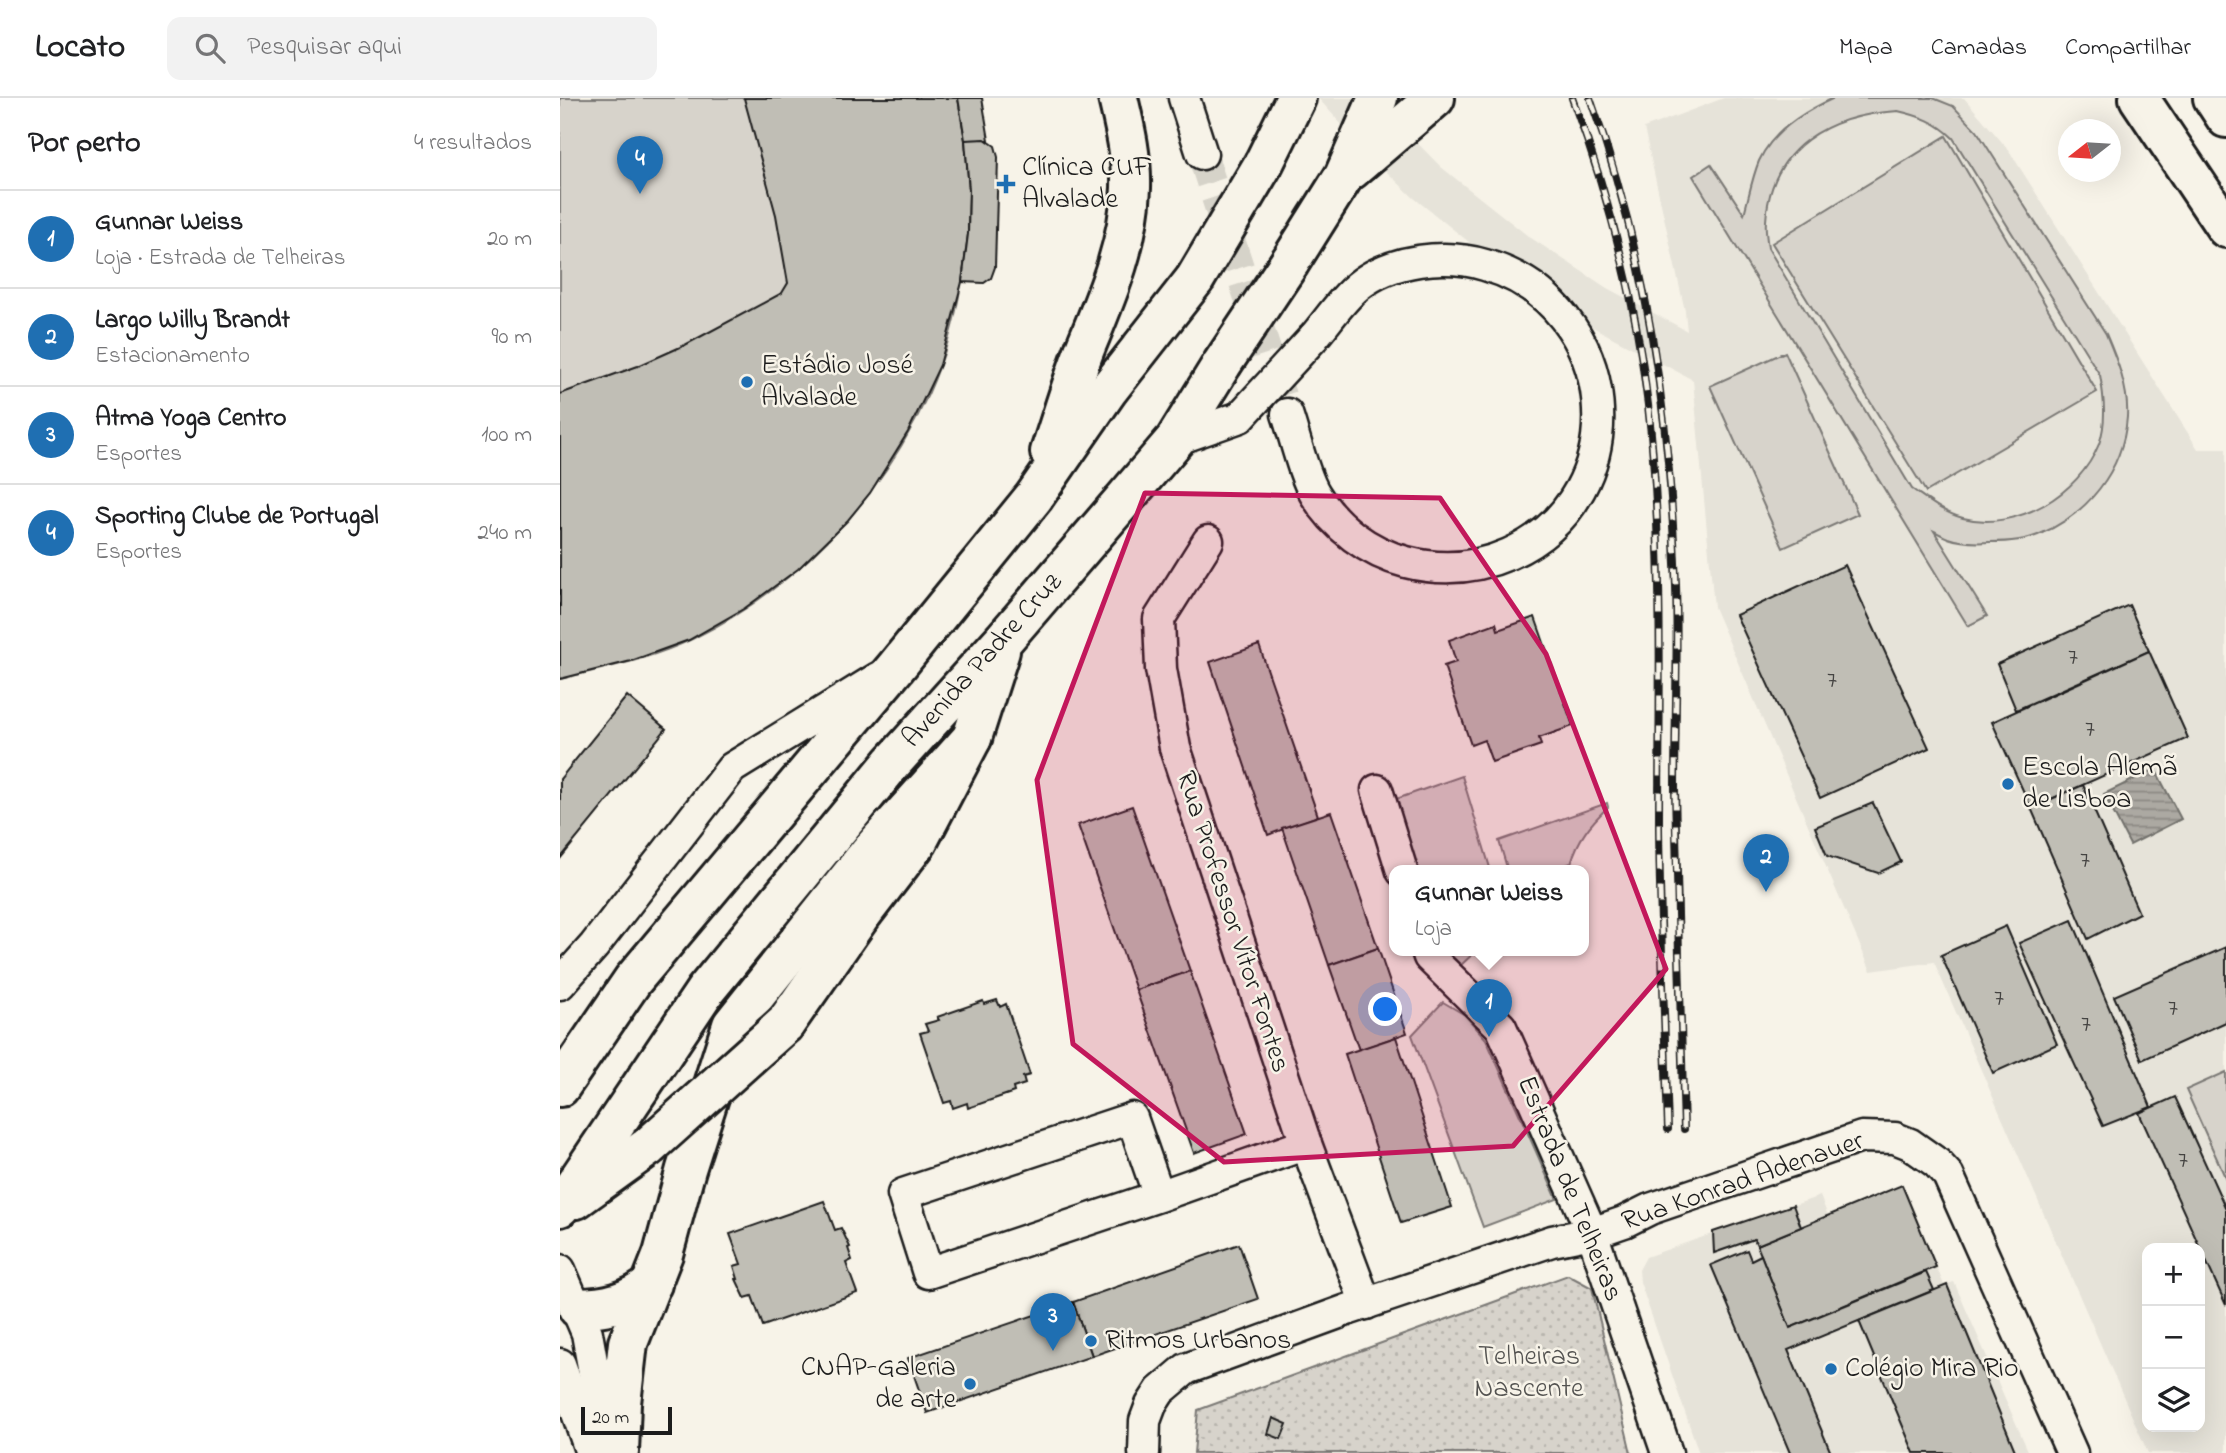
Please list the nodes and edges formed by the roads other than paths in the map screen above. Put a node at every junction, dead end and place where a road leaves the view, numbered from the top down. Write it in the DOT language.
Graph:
graph roads {
  1 [pos="1118,98"];
  2 [pos="1184,98"];
  3 [pos="1296,98"];
  4 [pos="1378,98"];
  5 [pos="1435,98"];
  6 [pos="2139,98"];
  7 [pos="2213,98"];
  8 [pos="2226,118"];
  9 [pos="1202,153"];
  10 [pos="1344,176"];
  11 [pos="2226,228"];
  12 [pos="1287,414"];
  13 [pos="1175,440"];
  14 [pos="1034,497"];
  15 [pos="1208,541"];
  16 [pos="1004,639"];
  17 [pos="896,667"];
  18 [pos="972,738"];
  19 [pos="1377,790"];
  20 [pos="1400,865"];
  21 [pos="1429,956"];
  22 [pos="634,980"];
  23 [pos="560,984"];
  24 [pos="560,1059"];
  25 [pos="560,1087"];
  26 [pos="1306,1144"];
  27 [pos="1159,1196"];
  28 [pos="560,1209"];
  29 [pos="1592,1233"];
  30 [pos="560,1270"];
  31 [pos="652,1284"];
  32 [pos="1366,1304"];
  33 [pos="569,1306"];
  34 [pos="560,1364"];
  35 [pos="591,1453"];
  36 [pos="619,1453"];
  37 [pos="1144,1453"];
  38 [pos="1667,1453"];
  39 [pos="2072,1453"];
  1 -- 14 [label="highway"];
  2 -- 9 [label="street"];
  3 -- 14 [label="highway, bridge"];
  4 -- 10 [label="highway, Avenida Padre Cruz"];
  5 -- 10 [label="highway"];
  6 -- 11 [label="highway"];
  7 -- 8 [label="highway"];
  10 -- 13 [label="highway, Avenida Padre Cruz, bridge"];
  12 -- 13 [label="street, bridge"];
  13 -- 16 [label="highway, Avenida Padre Cruz"];
  14 -- 17 [label="highway"];
  15 -- 26 [label="street, Rua Professor Vítor Fontes"];
  16 -- 18 [label="highway"];
  16 -- 28 [label="highway, Avenida Padre Cruz"];
  17 -- 22 [label="highway"];
  17 -- 23 [label="street"];
  18 -- 28 [label="highway, bridge"];
  18 -- 31 [label="highway"];
  19 -- 20 [label="street"];
  21 -- 29 [label="street, Estrada de Telheiras"];
  22 -- 24 [label="street"];
  22 -- 25 [label="highway"];
  26 -- 27 [label="street"];
  26 -- 32 [label="street, Rua Professor Vítor Fontes"];
  27 -- 27 [label="street"];
  29 -- 32 [label="street, Rua Konrad Adenauer"];
  29 -- 38 [label="street, Estrada de Telheiras"];
  29 -- 39 [label="street, Rua Konrad Adenauer"];
  30 -- 33 [label="street"];
  31 -- 33 [label="highway"];
  31 -- 36 [label="highway"];
  32 -- 37 [label="street, Rua Konrad Adenauer"];
  33 -- 36 [label="street"];
  34 -- 35 [label="street"];
}
